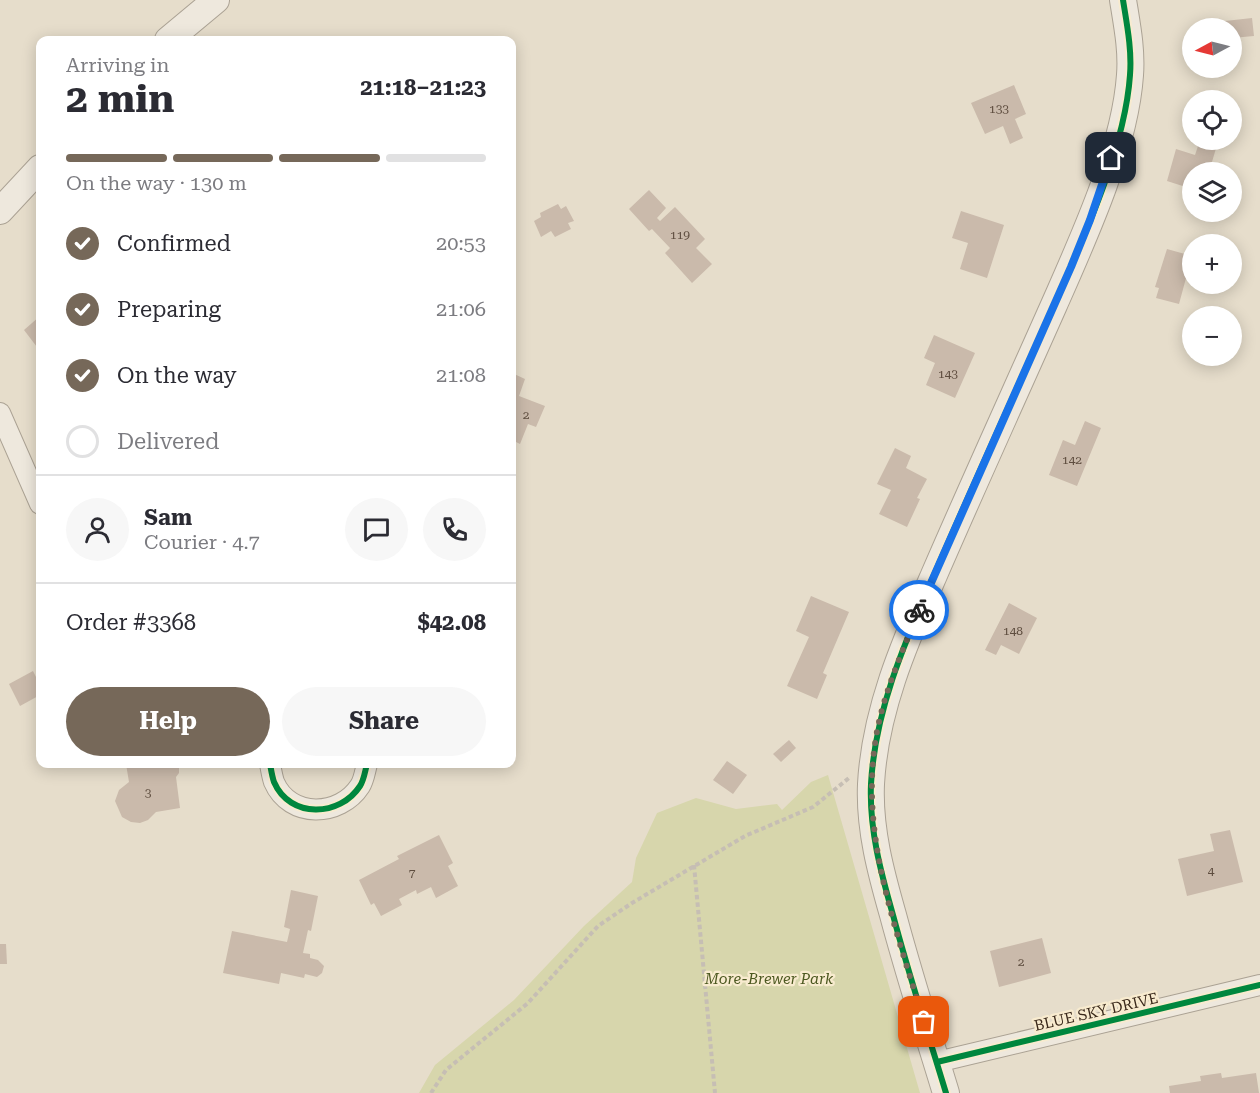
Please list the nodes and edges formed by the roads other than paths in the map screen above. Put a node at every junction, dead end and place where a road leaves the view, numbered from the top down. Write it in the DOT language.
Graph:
graph roads {
  1 [pos="216,0"];
  2 [pos="1123,0"];
  3 [pos="173,36"];
  4 [pos="36,172"];
  5 [pos="0,211"];
  6 [pos="0,413"];
  7 [pos="36,495"];
  8 [pos="271,768"];
  9 [pos="365,768"];
  10 [pos="1260,985"];
  11 [pos="937,1062"];
  12 [pos="946,1093"];
  1 -- 3 [label="street"];
  2 -- 11 [label="street"];
  4 -- 5 [label="street"];
  6 -- 7 [label="street"];
  8 -- 9 [label="street"];
  10 -- 11 [label="street, BLUE SKY DRIVE"];
  11 -- 12 [label="street"];
}
